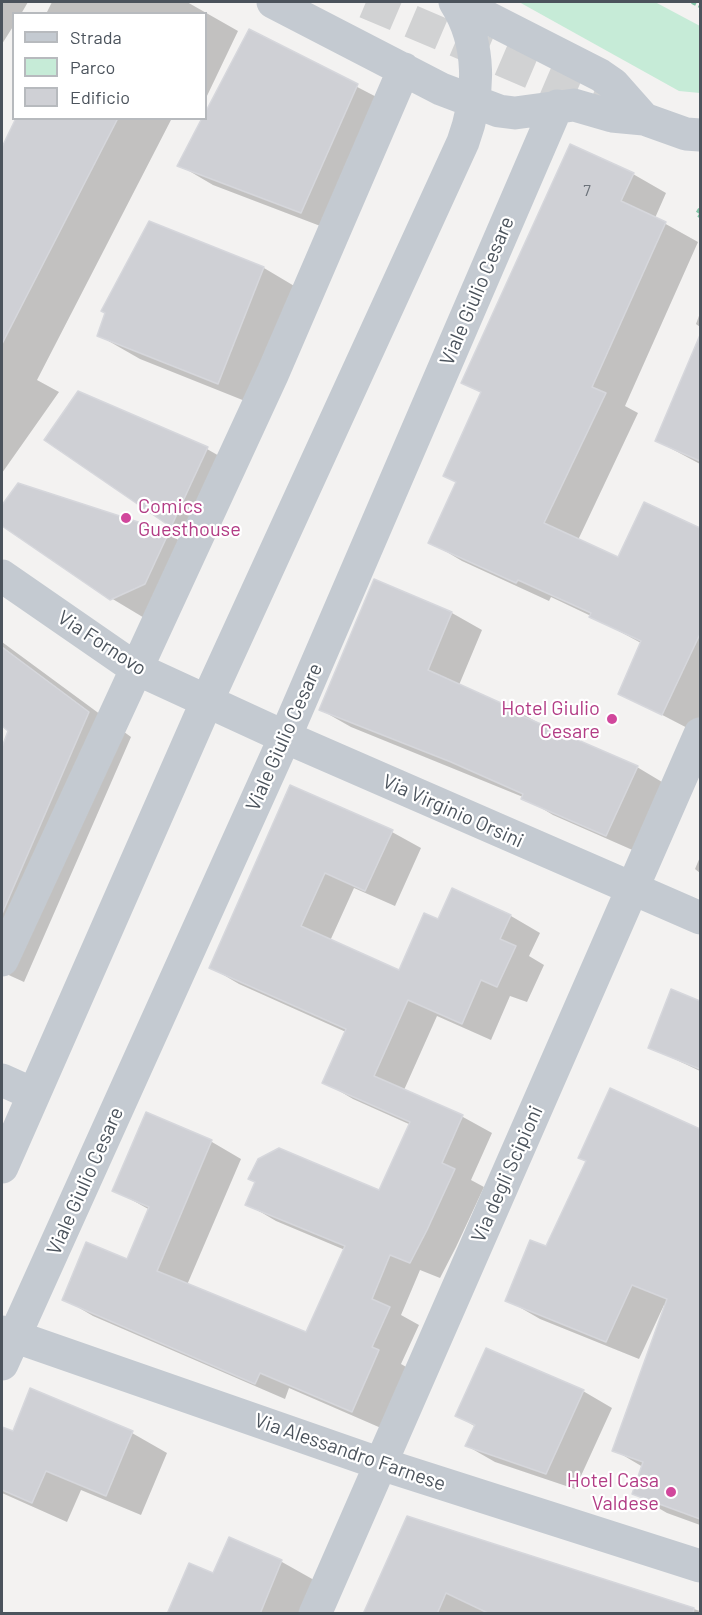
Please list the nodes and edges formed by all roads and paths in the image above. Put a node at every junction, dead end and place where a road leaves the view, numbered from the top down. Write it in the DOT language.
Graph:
graph roads {
  1 [pos="273,2"];
  2 [pos="456,2"];
  3 [pos="692,2"];
  4 [pos="700,6"];
  5 [pos="404,69"];
  6 [pos="475,103"];
  7 [pos="556,106"];
  8 [pos="644,119"];
  9 [pos="700,135"];
  10 [pos="700,208"];
  11 [pos="700,216"];
  12 [pos="2,576"];
  13 [pos="135,668"];
  14 [pos="207,701"];
  15 [pos="700,734"];
  16 [pos="285,737"];
  17 [pos="633,889"];
  18 [pos="700,918"];
  19 [pos="2,960"];
  20 [pos="2,1080"];
  21 [pos="33,1094"];
  22 [pos="2,1167"];
  23 [pos="6,1344"];
  24 [pos="381,1464"];
  25 [pos="700,1566"];
  26 [pos="315,1614"];
  1 -- 5 [label="street"];
  2 -- 6 [label="street"];
  2 -- 8 [label="street"];
  3 -- 4 [label="path"];
  5 -- 6 [label="street"];
  5 -- 13 [label="street"];
  6 -- 7 [label="street"];
  6 -- 14 [label="street"];
  7 -- 8 [label="street"];
  7 -- 16 [label="street, Viale Giulio Cesare"];
  8 -- 9 [label="street"];
  10 -- 11 [label="path"];
  12 -- 13 [label="street, Via Fornovo"];
  13 -- 14 [label="street, Via Fornovo"];
  13 -- 19 [label="street"];
  14 -- 16 [label="street, Via Virginio Orsini"];
  14 -- 21 [label="street"];
  15 -- 17 [label="street, Via degli Scipioni"];
  16 -- 17 [label="street, Via Virginio Orsini"];
  16 -- 23 [label="street, Viale Giulio Cesare"];
  17 -- 18 [label="street, Via Virginio Orsini"];
  17 -- 24 [label="street, Via degli Scipioni"];
  20 -- 21 [label="street"];
  21 -- 22 [label="street"];
  23 -- 24 [label="street, Via Alessandro Farnese"];
  24 -- 25 [label="street, Via Alessandro Farnese"];
  24 -- 26 [label="street, Via degli Scipioni"];
}
